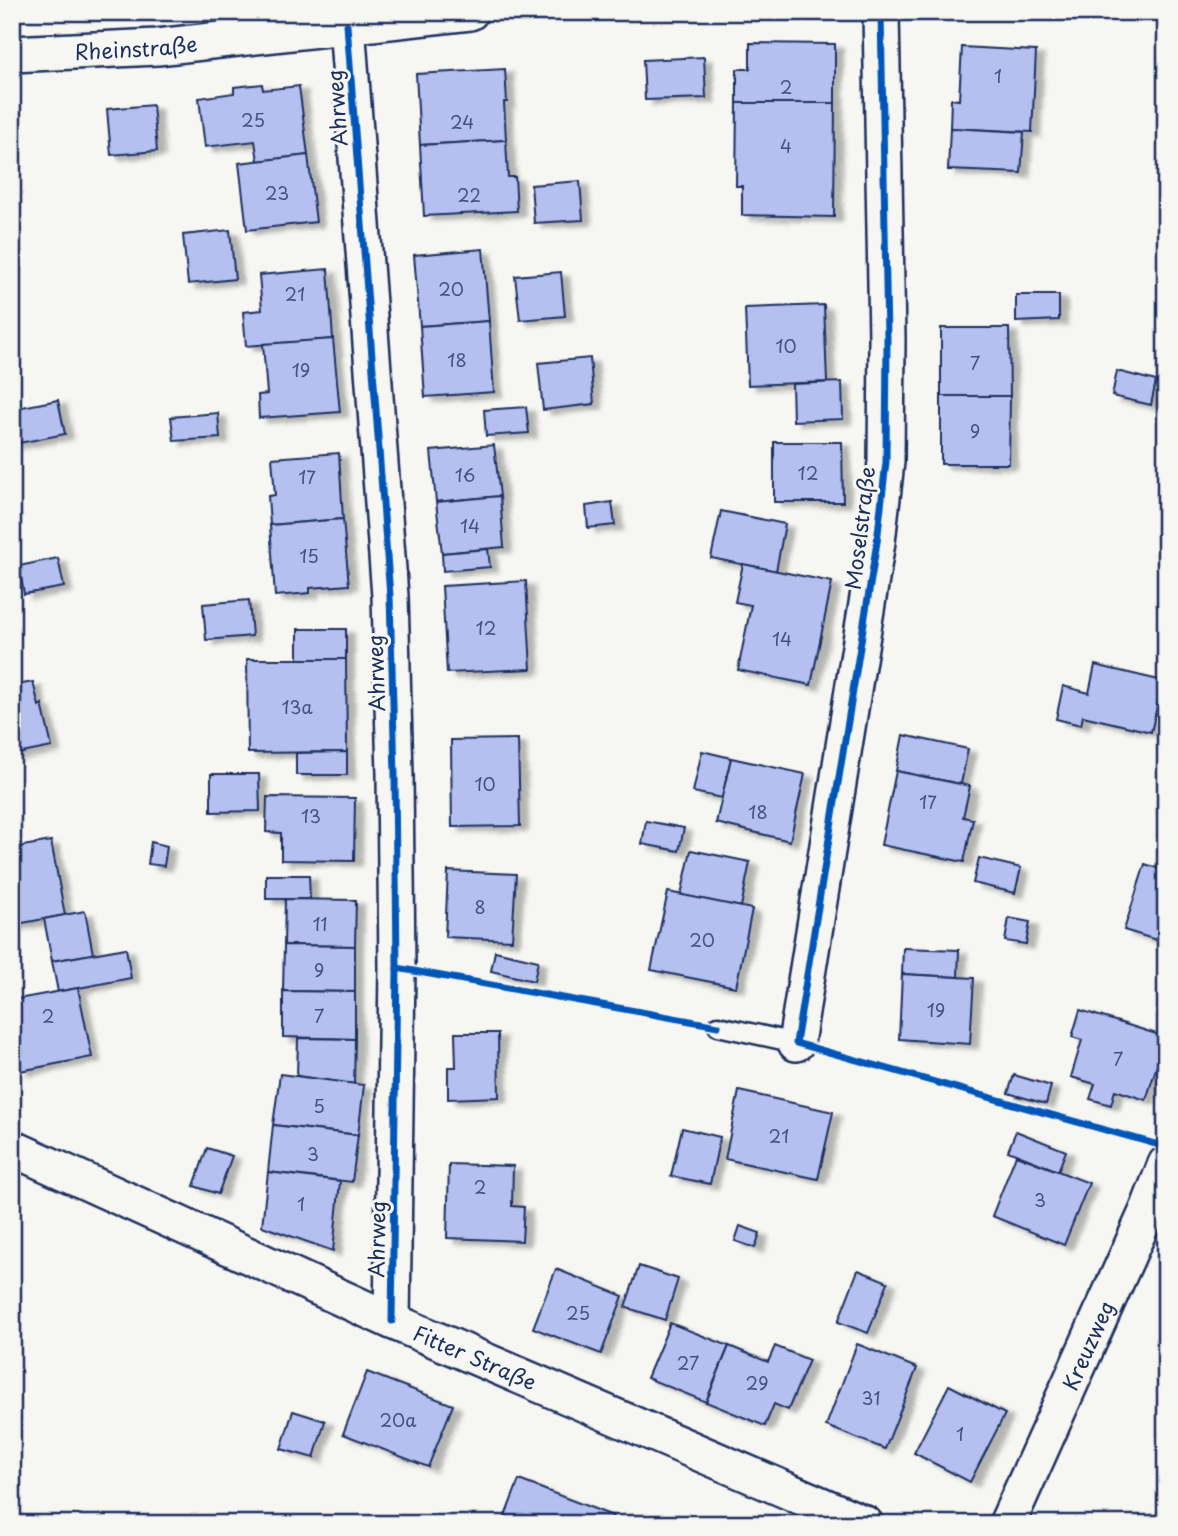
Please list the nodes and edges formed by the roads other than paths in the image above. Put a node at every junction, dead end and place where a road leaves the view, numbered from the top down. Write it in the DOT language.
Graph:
graph roads {
  1 [pos="470,12"];
  2 [pos="881,12"];
  3 [pos="347,25"];
  4 [pos="12,54"];
  5 [pos="718,1026"];
  6 [pos="796,1043"];
  7 [pos="12,1148"];
  8 [pos="1166,1164"];
  9 [pos="392,1321"];
  10 [pos="864,1524"];
  11 [pos="1007,1524"];
  1 -- 3 [label="street, Rheinstraße"];
  2 -- 6 [label="street, Moselstraße"];
  3 -- 4 [label="street, Rheinstraße"];
  3 -- 9 [label="street, Ahrweg"];
  5 -- 6 [label="lane, Moselstraße"];
  7 -- 9 [label="street, Fitter Straße"];
  8 -- 11 [label="street, Kreuzweg"];
  9 -- 10 [label="street, Fitter Straße"];
}
